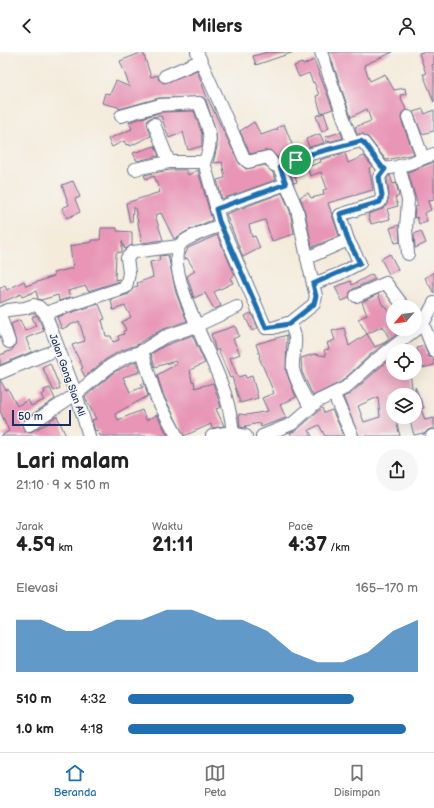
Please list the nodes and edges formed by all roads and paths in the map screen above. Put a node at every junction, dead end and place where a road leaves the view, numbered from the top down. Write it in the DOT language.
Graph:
graph roads {
  1 [pos="321,52"];
  2 [pos="198,57"];
  3 [pos="165,76"];
  4 [pos="216,94"];
  5 [pos="198,103"];
  6 [pos="121,116"];
  7 [pos="408,117"];
  8 [pos="154,124"];
  9 [pos="352,142"];
  10 [pos="428,156"];
  11 [pos="169,162"];
  12 [pos="204,162"];
  13 [pos="400,166"];
  14 [pos="280,167"];
  15 [pos="135,169"];
  16 [pos="385,169"];
  17 [pos="286,184"];
  18 [pos="216,209"];
  19 [pos="221,225"];
  20 [pos="348,240"];
  21 [pos="179,246"];
  22 [pos="408,254"];
  23 [pos="307,258"];
  24 [pos="313,284"];
  25 [pos="356,296"];
  26 [pos="399,300"];
  27 [pos="434,304"];
  28 [pos="237,307"];
  29 [pos="45,313"];
  30 [pos="0,314"];
  31 [pos="422,321"];
  32 [pos="289,324"];
  33 [pos="196,326"];
  34 [pos="422,330"];
  35 [pos="405,336"];
  36 [pos="9,342"];
  37 [pos="58,349"];
  38 [pos="142,351"];
  39 [pos="434,351"];
  40 [pos="0,373"];
  41 [pos="76,394"];
  42 [pos="334,395"];
  43 [pos="310,407"];
  44 [pos="29,425"];
  45 [pos="283,433"];
  46 [pos="240,435"];
  47 [pos="347,435"];
  48 [pos="89,436"];
  49 [pos="177,436"];
  50 [pos="212,436"];
  51 [pos="262,436"];
  1 -- 9 [label="street"];
  2 -- 3 [label="street"];
  2 -- 4 [label="street"];
  4 -- 5 [label="street"];
  4 -- 14 [label="street"];
  5 -- 6 [label="street"];
  5 -- 12 [label="street"];
  7 -- 10 [label="street"];
  8 -- 11 [label="street"];
  9 -- 14 [label="street"];
  9 -- 16 [label="street"];
  10 -- 13 [label="street"];
  11 -- 12 [label="street"];
  11 -- 15 [label="street"];
  12 -- 18 [label="street"];
  13 -- 16 [label="street"];
  13 -- 22 [label="street"];
  14 -- 17 [label="street"];
  16 -- 20 [label="street"];
  17 -- 18 [label="street"];
  17 -- 23 [label="street"];
  18 -- 19 [label="street"];
  19 -- 21 [label="street"];
  19 -- 32 [label="street"];
  20 -- 23 [label="street"];
  20 -- 24 [label="street"];
  21 -- 29 [label="street"];
  21 -- 33 [label="street"];
  23 -- 24 [label="street"];
  24 -- 32 [label="street"];
  25 -- 26 [label="street"];
  27 -- 31 [label="street"];
  28 -- 33 [label="street"];
  29 -- 30 [label="street"];
  29 -- 37 [label="street, Jalan Gang Sian Ali"];
  30 -- 36 [label="street"];
  32 -- 43 [label="street"];
  33 -- 38 [label="street"];
  33 -- 46 [label="street"];
  34 -- 39 [label="street"];
  35 -- 42 [label="street"];
  37 -- 40 [label="street"];
  37 -- 41 [label="street, Jalan Gang Sian Ali"];
  38 -- 41 [label="street"];
  38 -- 49 [label="street"];
  41 -- 44 [label="street"];
  41 -- 48 [label="street, Jalan Gang Sian Ali"];
  42 -- 43 [label="street"];
  42 -- 47 [label="street"];
  43 -- 45 [label="street"];
  45 -- 51 [label="street"];
  46 -- 50 [label="street"];
}
